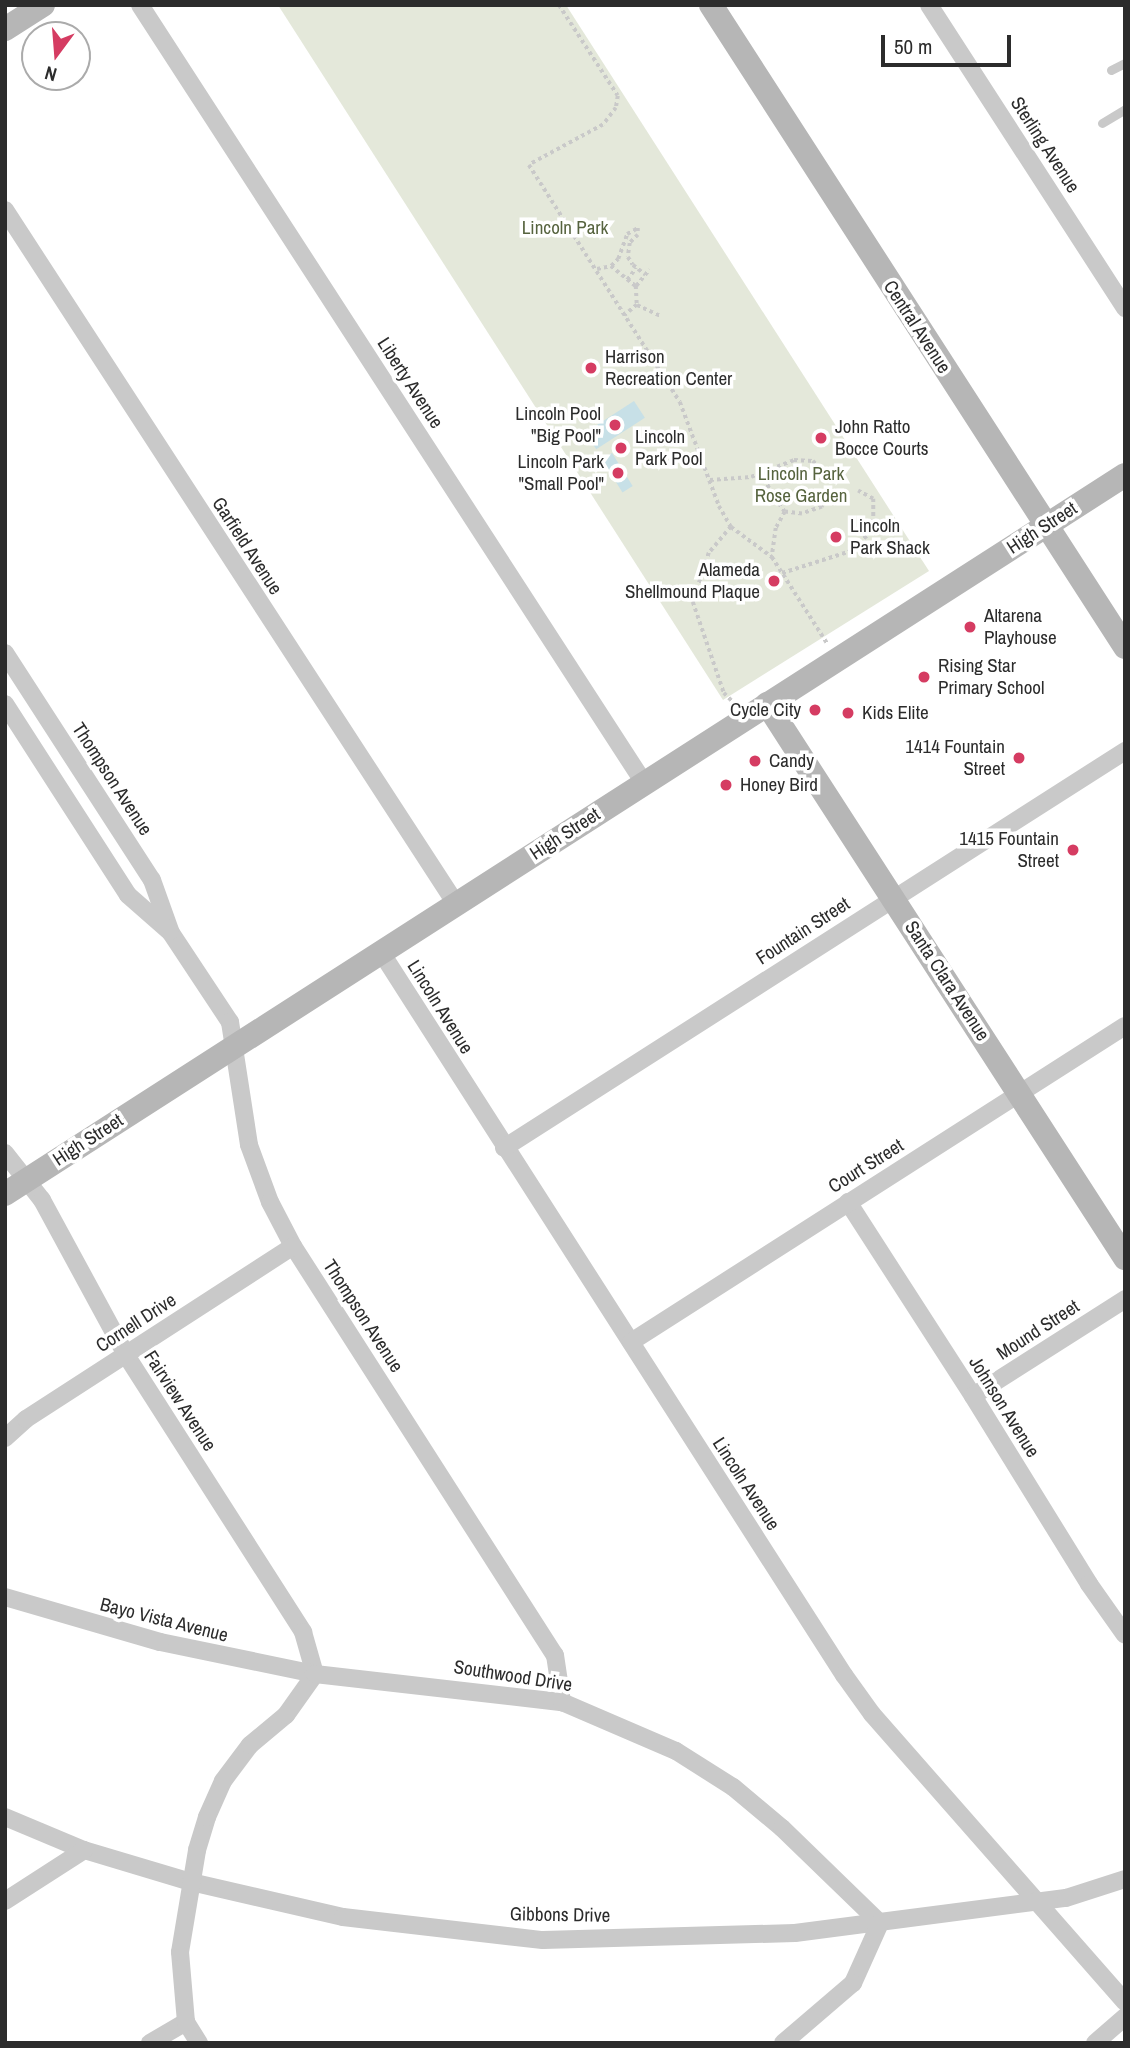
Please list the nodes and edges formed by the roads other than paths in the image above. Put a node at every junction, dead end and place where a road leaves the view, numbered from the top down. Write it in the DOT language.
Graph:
graph roads {
  1 [pos="43,5"];
  2 [pos="141,5"];
  3 [pos="711,5"];
  4 [pos="929,5"];
  5 [pos="5,29"];
  6 [pos="1125,63"];
  7 [pos="1111,70"];
  8 [pos="1125,109"];
  9 [pos="1102,123"];
  10 [pos="5,210"];
  11 [pos="1125,309"];
  12 [pos="1125,475"];
  13 [pos="1045,526"];
  14 [pos="1125,647"];
  15 [pos="5,653"];
  16 [pos="5,704"];
  17 [pos="757,711"];
  18 [pos="1125,751"];
  19 [pos="644,783"];
  20 [pos="894,898"];
  21 [pos="456,904"];
  22 [pos="171,933"];
  23 [pos="381,952"];
  24 [pos="1125,1026"];
  25 [pos="234,1047"];
  26 [pos="1020,1094"];
  27 [pos="505,1148"];
  28 [pos="5,1153"];
  29 [pos="26,1180"];
  30 [pos="5,1194"];
  31 [pos="848,1202"];
  32 [pos="293,1246"];
  33 [pos="1125,1258"];
  34 [pos="1125,1299"];
  35 [pos="631,1342"];
  36 [pos="126,1354"];
  37 [pos="973,1396"];
  38 [pos="5,1438"];
  39 [pos="5,1597"];
  40 [pos="1125,1635"];
  41 [pos="315,1674"];
  42 [pos="562,1702"];
  43 [pos="5,1817"];
  44 [pos="83,1850"];
  45 [pos="1125,1879"];
  46 [pos="191,1882"];
  47 [pos="5,1901"];
  48 [pos="1037,1902"];
  49 [pos="880,1923"];
  50 [pos="1125,2002"];
  51 [pos="1125,2017"];
  52 [pos="186,2022"];
  53 [pos="150,2043"];
  54 [pos="198,2043"];
  55 [pos="783,2043"];
  56 [pos="1095,2043"];
  1 -- 5 [label="street"];
  2 -- 19 [label="street, Liberty Avenue"];
  3 -- 13 [label="street, Central Avenue"];
  4 -- 11 [label="street, Sterling Avenue"];
  6 -- 7 [label="lane"];
  8 -- 9 [label="lane"];
  10 -- 21 [label="street, Garfield Avenue"];
  12 -- 13 [label="street, High Street"];
  13 -- 14 [label="street, Central Avenue"];
  13 -- 17 [label="street, High Street"];
  15 -- 22 [label="street, Thompson Avenue"];
  16 -- 22 [label="street, Thompson Avenue"];
  17 -- 19 [label="street, High Street"];
  17 -- 20 [label="street, Santa Clara Avenue"];
  18 -- 20 [label="street, Fountain Street"];
  19 -- 21 [label="street, High Street"];
  20 -- 26 [label="street, Santa Clara Avenue"];
  20 -- 27 [label="street, Fountain Street"];
  21 -- 23 [label="street, High Street"];
  22 -- 25 [label="street, Thompson Avenue"];
  23 -- 25 [label="street, High Street"];
  23 -- 27 [label="street, Lincoln Avenue"];
  24 -- 26 [label="street, Court Street"];
  25 -- 29 [label="street, High Street"];
  25 -- 32 [label="street, Thompson Avenue"];
  26 -- 31 [label="street, Court Street"];
  26 -- 33 [label="street, Santa Clara Avenue"];
  27 -- 35 [label="street, Lincoln Avenue"];
  28 -- 29 [label="street, Fairview Avenue"];
  29 -- 30 [label="street, High Street"];
  29 -- 36 [label="street, Fairview Avenue"];
  31 -- 35 [label="street, Court Street"];
  31 -- 37 [label="street, Johnson Avenue"];
  32 -- 36 [label="street, Cornell Drive"];
  32 -- 42 [label="street, Thompson Avenue"];
  34 -- 37 [label="street, Mound Street"];
  35 -- 48 [label="street, Lincoln Avenue"];
  36 -- 38 [label="street, Cornell Drive"];
  36 -- 41 [label="street, Fairview Avenue"];
  37 -- 40 [label="street, Johnson Avenue"];
  39 -- 41 [label="street, Bayo Vista Avenue"];
  41 -- 42 [label="street, Southwood Drive"];
  41 -- 46 [label="street"];
  42 -- 49 [label="street, Southwood Drive"];
  43 -- 44 [label="street, Gibbons Drive"];
  44 -- 46 [label="street, Gibbons Drive"];
  44 -- 47 [label="street"];
  45 -- 48 [label="street, Gibbons Drive"];
  46 -- 49 [label="street, Gibbons Drive"];
  46 -- 52 [label="street"];
  48 -- 49 [label="street, Gibbons Drive"];
  48 -- 50 [label="street, Lincoln Avenue"];
  49 -- 55 [label="street"];
  51 -- 56 [label="street"];
  52 -- 53 [label="street"];
  52 -- 54 [label="street"];
}
